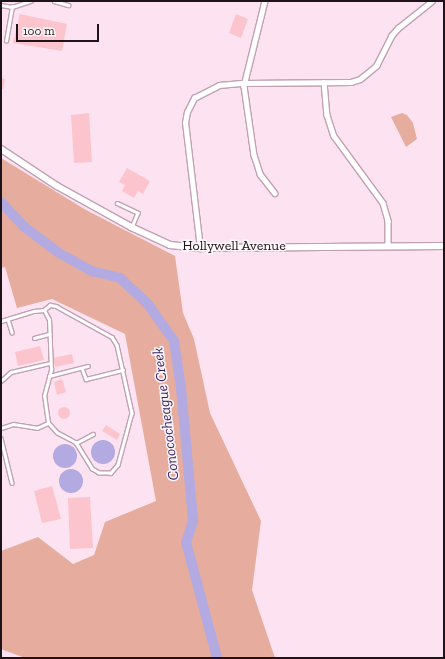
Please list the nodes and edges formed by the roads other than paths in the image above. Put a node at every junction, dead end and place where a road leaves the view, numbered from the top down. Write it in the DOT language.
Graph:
graph roads {
  1 [pos="31,1"];
  2 [pos="54,1"];
  3 [pos="265,1"];
  4 [pos="432,1"];
  5 [pos="68,4"];
  6 [pos="1,5"];
  7 [pos="12,7"];
  8 [pos="6,41"];
  9 [pos="324,82"];
  10 [pos="244,83"];
  11 [pos="1,149"];
  12 [pos="275,193"];
  13 [pos="117,203"];
  14 [pos="132,227"];
  15 [pos="388,246"];
  16 [pos="444,247"];
  17 [pos="200,248"];
  18 [pos="44,310"];
  19 [pos="8,319"];
  20 [pos="1,321"];
  21 [pos="12,332"];
  22 [pos="49,334"];
  23 [pos="34,338"];
  24 [pos="50,363"];
  25 [pos="88,366"];
  26 [pos="82,368"];
  27 [pos="123,370"];
  28 [pos="49,376"];
  29 [pos="1,381"];
  30 [pos="48,423"];
  31 [pos="1,428"];
  32 [pos="93,434"];
  33 [pos="1,438"];
  34 [pos="76,443"];
  35 [pos="12,483"];
  1 -- 7 [label="lane"];
  2 -- 5 [label="lane"];
  3 -- 10 [label="street"];
  4 -- 9 [label="street"];
  6 -- 7 [label="lane"];
  7 -- 8 [label="lane"];
  9 -- 10 [label="street"];
  9 -- 15 [label="street"];
  10 -- 12 [label="street"];
  10 -- 17 [label="street"];
  11 -- 14 [label="street, Hollywell Avenue"];
  13 -- 14 [label="lane"];
  14 -- 17 [label="street, Hollywell Avenue"];
  15 -- 16 [label="street, Hollywell Avenue"];
  15 -- 17 [label="street, Hollywell Avenue"];
  18 -- 19 [label="lane"];
  18 -- 22 [label="lane"];
  18 -- 27 [label="lane"];
  19 -- 20 [label="lane"];
  19 -- 21 [label="lane"];
  22 -- 23 [label="lane"];
  22 -- 24 [label="lane"];
  24 -- 28 [label="lane"];
  24 -- 29 [label="lane"];
  25 -- 26 [label="lane"];
  26 -- 27 [label="lane"];
  26 -- 28 [label="lane"];
  27 -- 34 [label="lane"];
  28 -- 30 [label="lane"];
  30 -- 31 [label="lane"];
  30 -- 34 [label="lane"];
  32 -- 34 [label="lane"];
  33 -- 35 [label="lane"];
}
